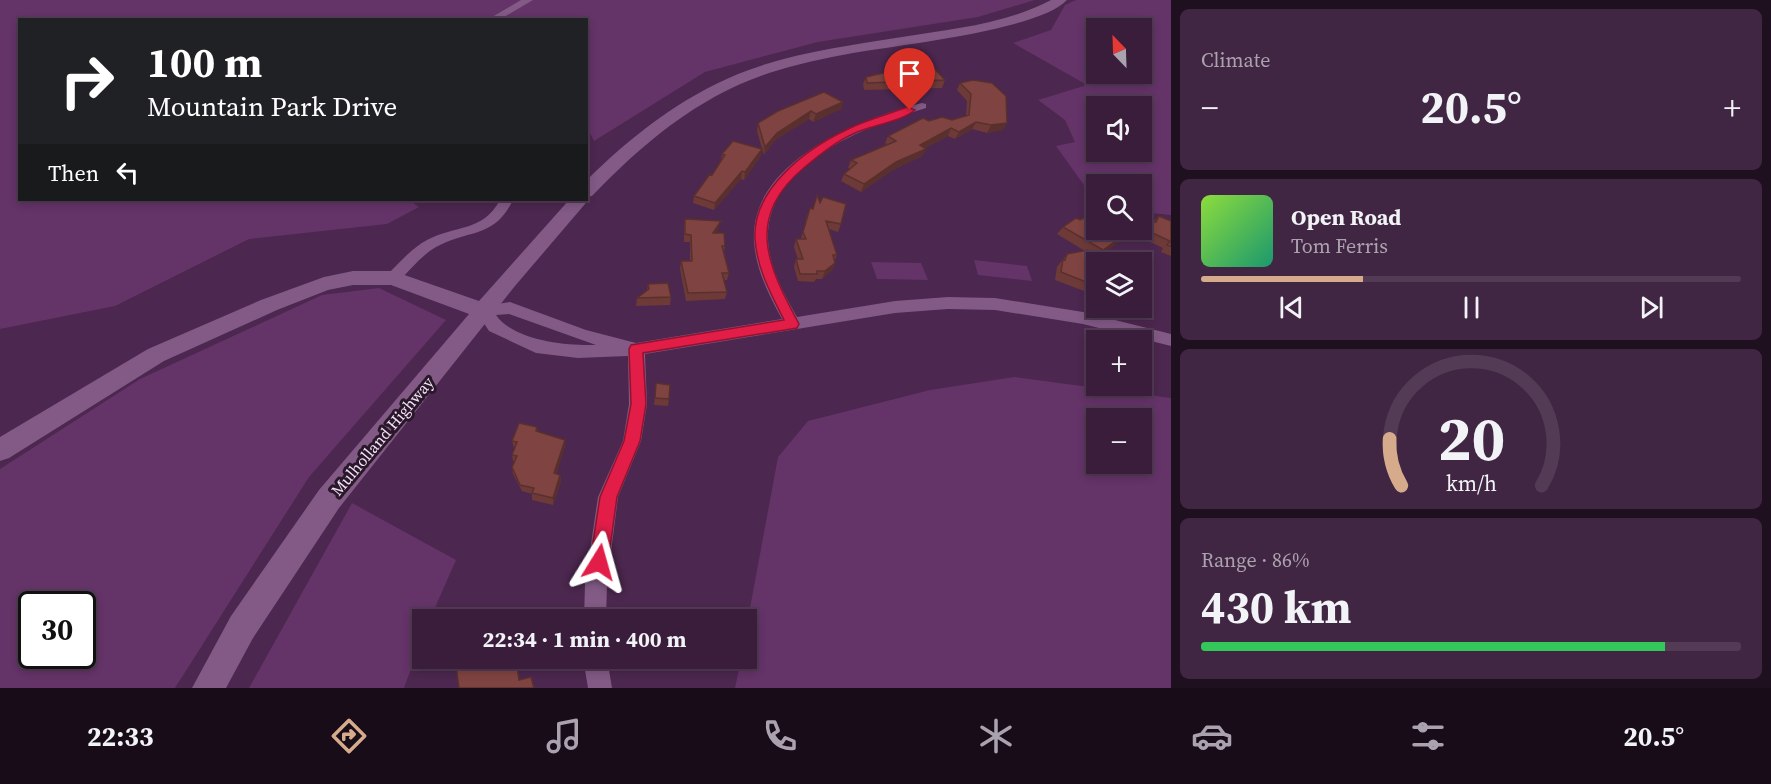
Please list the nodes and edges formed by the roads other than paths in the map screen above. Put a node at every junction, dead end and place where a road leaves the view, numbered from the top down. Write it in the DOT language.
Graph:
graph roads {
  1 [pos="528,0"];
  2 [pos="1061,0"];
  3 [pos="494,18"];
  4 [pos="922,106"];
  5 [pos="588,190"];
  6 [pos="505,201"];
  7 [pos="578,201"];
  8 [pos="393,278"];
  9 [pos="484,311"];
  10 [pos="793,324"];
  11 [pos="559,326"];
  12 [pos="1171,340"];
  13 [pos="542,348"];
  14 [pos="636,349"];
  15 [pos="0,450"];
  16 [pos="595,609"];
  17 [pos="597,669"];
  18 [pos="208,688"];
  19 [pos="600,688"];
  1 -- 3 [label="street"];
  2 -- 5 [label="main road"];
  4 -- 10 [label="street"];
  6 -- 8 [label="street"];
  7 -- 9 [label="main road, Mulholland Highway"];
  8 -- 9 [label="main road"];
  8 -- 15 [label="main road"];
  9 -- 11 [label="street"];
  9 -- 13 [label="street"];
  9 -- 18 [label="main road, Mulholland Highway"];
  10 -- 12 [label="street"];
  10 -- 14 [label="street"];
  11 -- 13 [label="street"];
  11 -- 14 [label="street"];
  13 -- 14 [label="street"];
  14 -- 16 [label="street"];
  17 -- 19 [label="street"];
}
